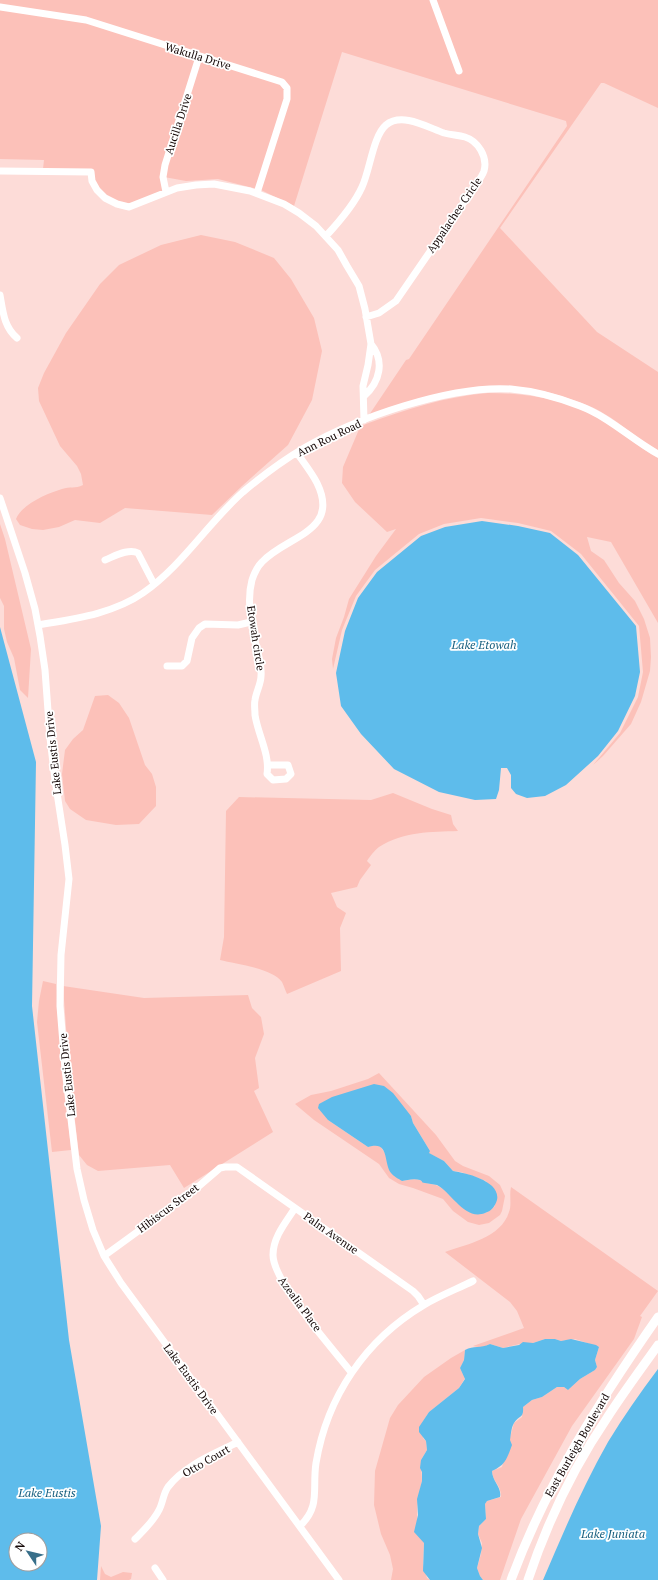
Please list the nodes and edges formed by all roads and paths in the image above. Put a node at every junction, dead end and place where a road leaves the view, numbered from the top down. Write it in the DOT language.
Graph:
graph roads {
  1 [pos="434,0"];
  2 [pos="0,7"];
  3 [pos="199,57"];
  4 [pos="459,70"];
  5 [pos="0,171"];
  6 [pos="166,192"];
  7 [pos="257,193"];
  8 [pos="326,236"];
  9 [pos="0,295"];
  10 [pos="366,317"];
  11 [pos="17,338"];
  12 [pos="371,344"];
  13 [pos="368,363"];
  14 [pos="379,363"];
  15 [pos="364,396"];
  16 [pos="364,420"];
  17 [pos="297,453"];
  18 [pos="658,454"];
  19 [pos="0,498"];
  20 [pos="105,560"];
  21 [pos="154,584"];
  22 [pos="251,622"];
  23 [pos="38,625"];
  24 [pos="167,666"];
  25 [pos="268,765"];
  26 [pos="234,1167"];
  27 [pos="295,1208"];
  28 [pos="104,1256"];
  29 [pos="473,1281"];
  30 [pos="424,1305"];
  31 [pos="658,1317"];
  32 [pos="658,1345"];
  33 [pos="351,1372"];
  34 [pos="238,1442"];
  35 [pos="300,1526"];
  36 [pos="135,1539"];
  37 [pos="155,1568"];
  38 [pos="163,1580"];
  39 [pos="339,1580"];
  40 [pos="511,1580"];
  41 [pos="528,1580"];
  1 -- 4 [label="street"];
  2 -- 3 [label="street, Wakulla Drive"];
  3 -- 6 [label="street, Aucilla Drive"];
  3 -- 7 [label="street, Wakulla Drive"];
  5 -- 6 [label="street"];
  6 -- 7 [label="street"];
  7 -- 8 [label="street"];
  8 -- 10 [label="street"];
  8 -- 10 [label="street, Appalachee Cricle"];
  9 -- 11 [label="street"];
  10 -- 12 [label="street"];
  12 -- 13 [label="street"];
  12 -- 14 [label="street"];
  13 -- 14 [label="street"];
  13 -- 15 [label="street"];
  14 -- 15 [label="street"];
  15 -- 16 [label="street"];
  16 -- 17 [label="street, Ann Rou Road"];
  16 -- 18 [label="street, Ann Rou Road"];
  17 -- 21 [label="street, Ann Rou Road"];
  17 -- 22 [label="street, Etowah circle"];
  19 -- 23 [label="street, Lake Eustis Drive"];
  20 -- 21 [label="street"];
  21 -- 23 [label="street, Ann Rou Road"];
  22 -- 24 [label="street"];
  22 -- 25 [label="street, Etowah circle"];
  23 -- 28 [label="street, Lake Eustis Drive"];
  26 -- 27 [label="street, Palm Avenue"];
  26 -- 28 [label="street, Hibiscus Street"];
  27 -- 30 [label="street, Palm Avenue"];
  27 -- 33 [label="street, Azealia Place"];
  28 -- 34 [label="street, Lake Eustis Drive"];
  29 -- 30 [label="street"];
  30 -- 33 [label="street"];
  31 -- 40 [label="main road, East Burleigh Boulevard"];
  32 -- 41 [label="main road, East Burleigh Boulevard"];
  33 -- 35 [label="street"];
  34 -- 35 [label="street, Lake Eustis Drive"];
  34 -- 36 [label="street, Otto Court"];
  35 -- 39 [label="street, Lake Eustis Drive"];
  37 -- 38 [label="street"];
}
